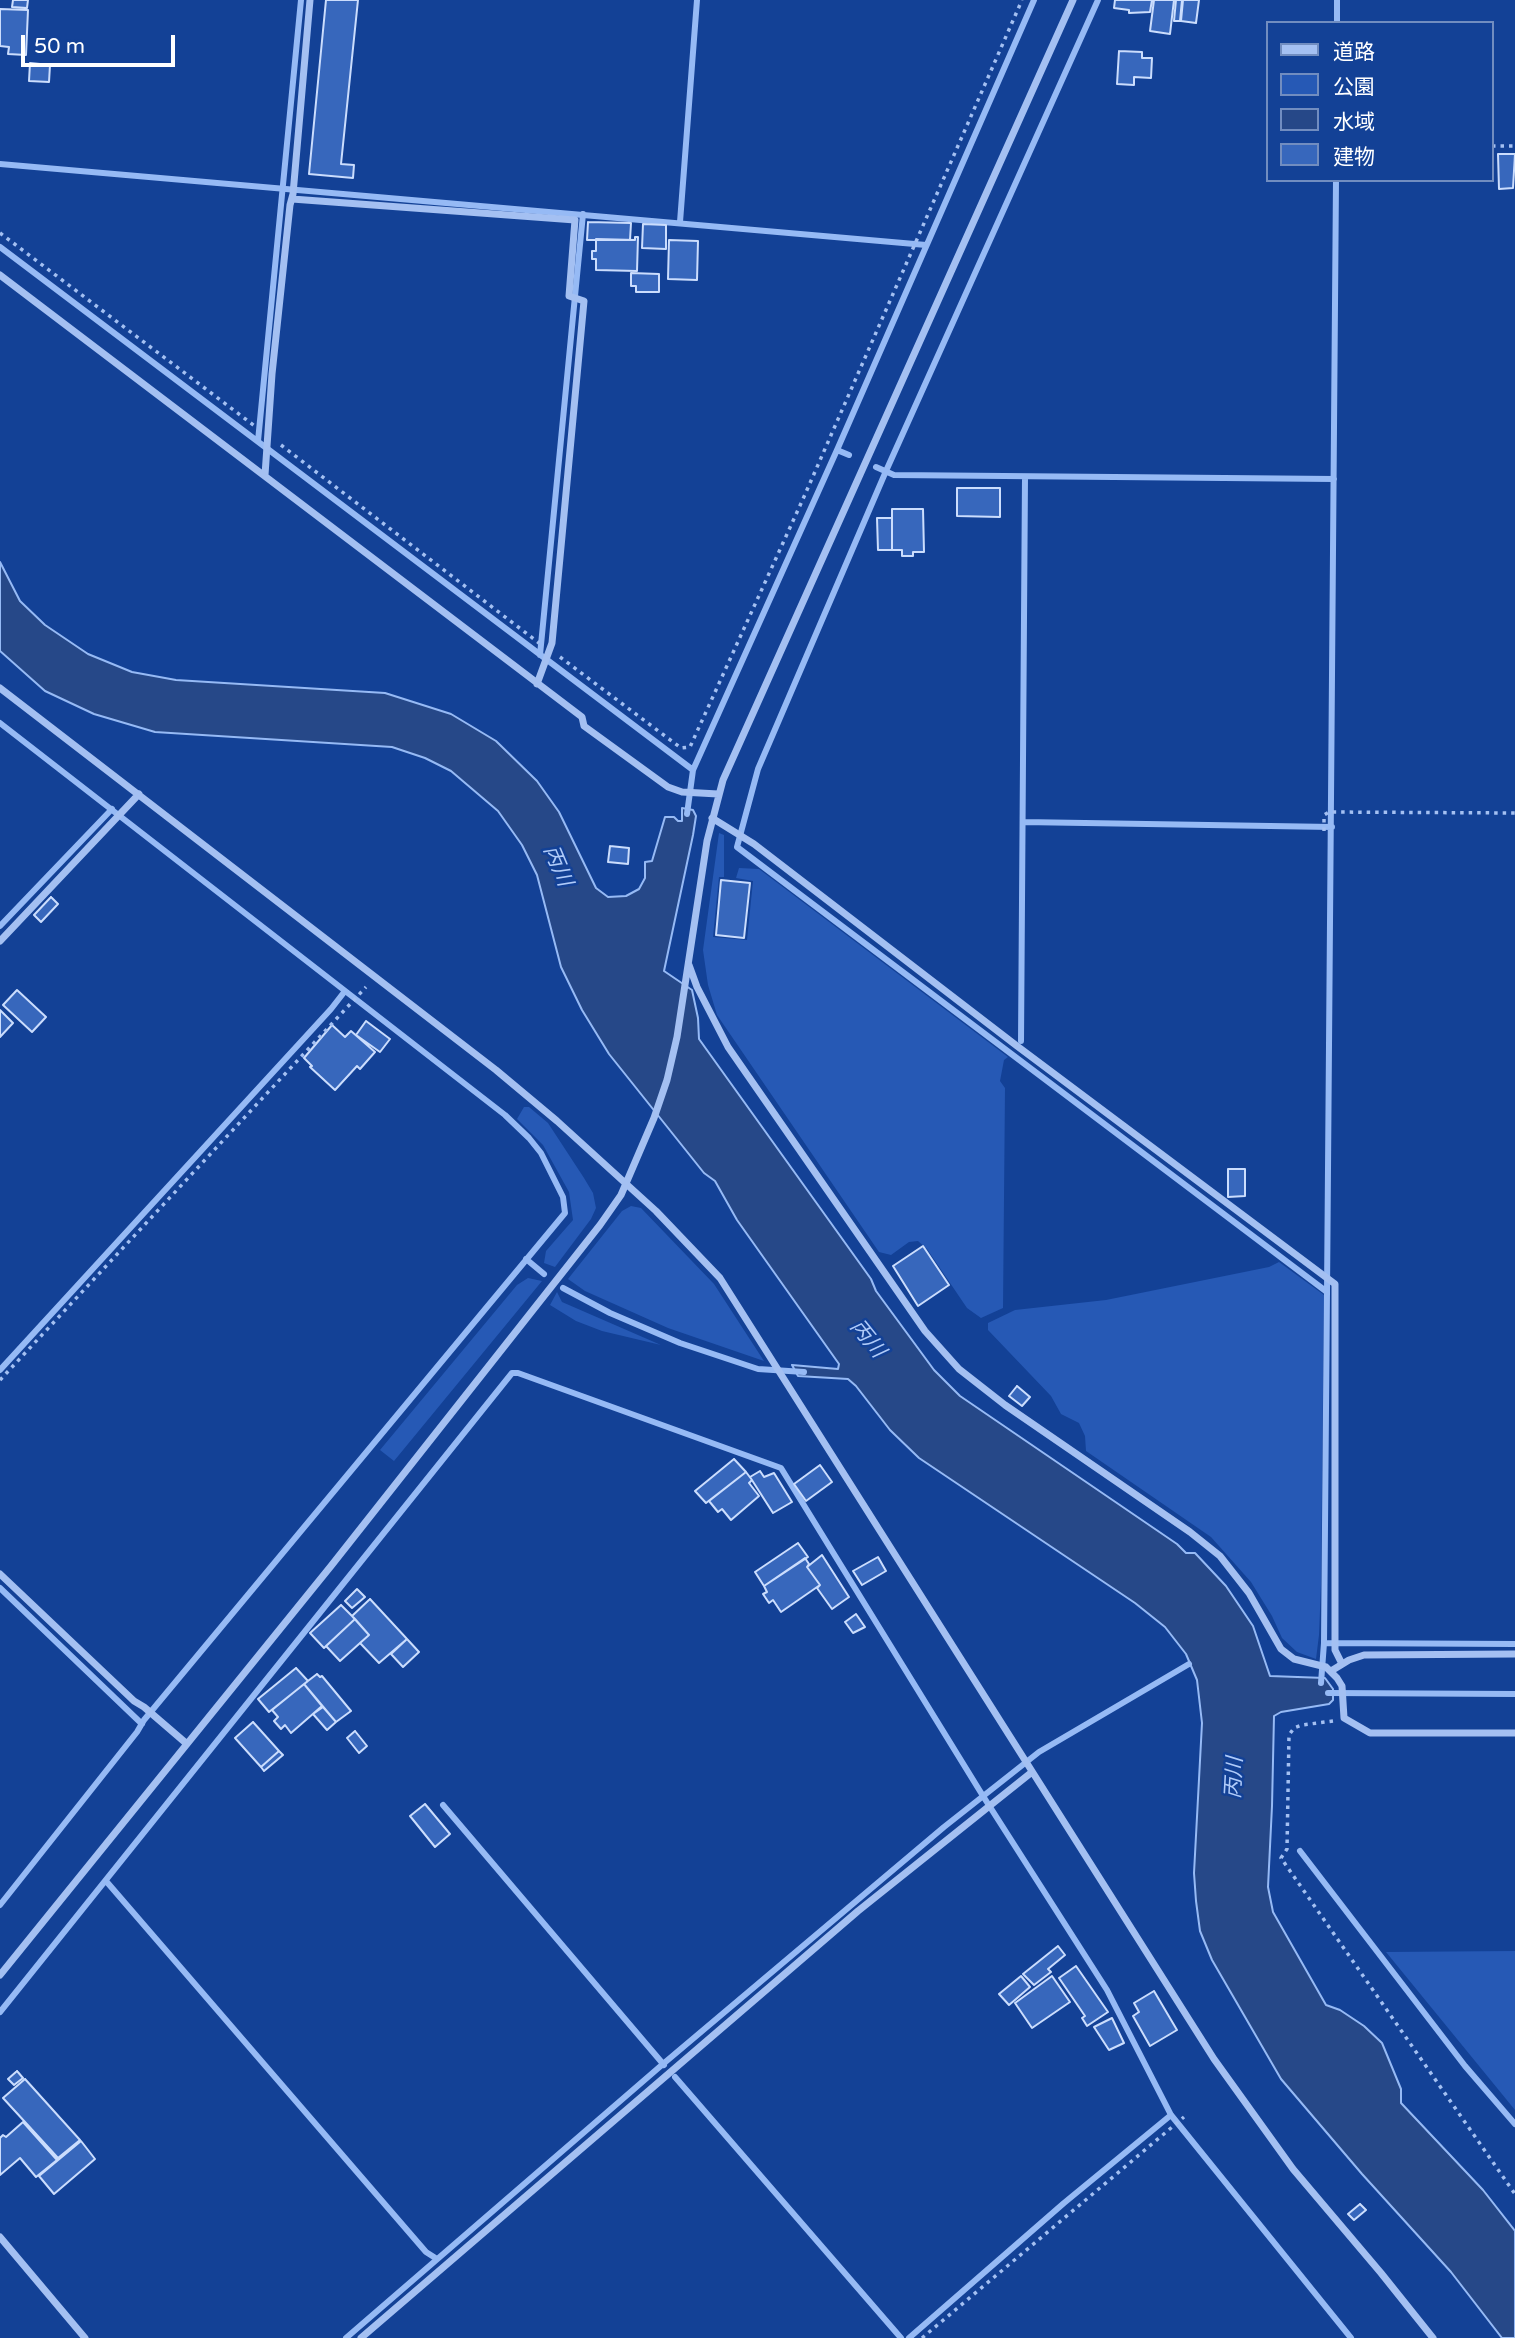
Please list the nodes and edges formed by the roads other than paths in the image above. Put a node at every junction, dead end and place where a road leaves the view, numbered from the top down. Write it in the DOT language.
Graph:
graph roads {
  1 [pos="310,0"];
  2 [pos="1073,0"];
  3 [pos="293,193"];
  4 [pos="0,275"];
  5 [pos="265,475"];
  6 [pos="537,684"];
  7 [pos="0,688"];
  8 [pos="139,794"];
  9 [pos="718,794"];
  10 [pos="712,818"];
  11 [pos="0,942"];
  12 [pos="688,965"];
  13 [pos="626,1183"];
  14 [pos="0,1574"];
  15 [pos="1515,1654"];
  16 [pos="1342,1664"];
  17 [pos="1325,1668"];
  18 [pos="1515,1733"];
  19 [pos="187,1744"];
  20 [pos="1031,1770"];
  21 [pos="0,1975"];
  22 [pos="0,2237"];
  23 [pos="85,2338"];
  24 [pos="361,2338"];
  25 [pos="1433,2338"];
  1 -- 3 [label="street"];
  2 -- 9 [label="street"];
  3 -- 5 [label="street"];
  3 -- 6 [label="street"];
  4 -- 5 [label="street"];
  5 -- 6 [label="street"];
  6 -- 9 [label="street"];
  7 -- 8 [label="street"];
  8 -- 11 [label="street"];
  8 -- 13 [label="street"];
  9 -- 10 [label="street"];
  10 -- 12 [label="street"];
  10 -- 16 [label="street"];
  12 -- 13 [label="street"];
  12 -- 17 [label="street"];
  13 -- 19 [label="street"];
  13 -- 20 [label="street"];
  14 -- 19 [label="street"];
  15 -- 16 [label="street"];
  16 -- 17 [label="street"];
  17 -- 18 [label="street"];
  19 -- 21 [label="street"];
  20 -- 24 [label="street"];
  20 -- 25 [label="street"];
  22 -- 23 [label="street"];
}
